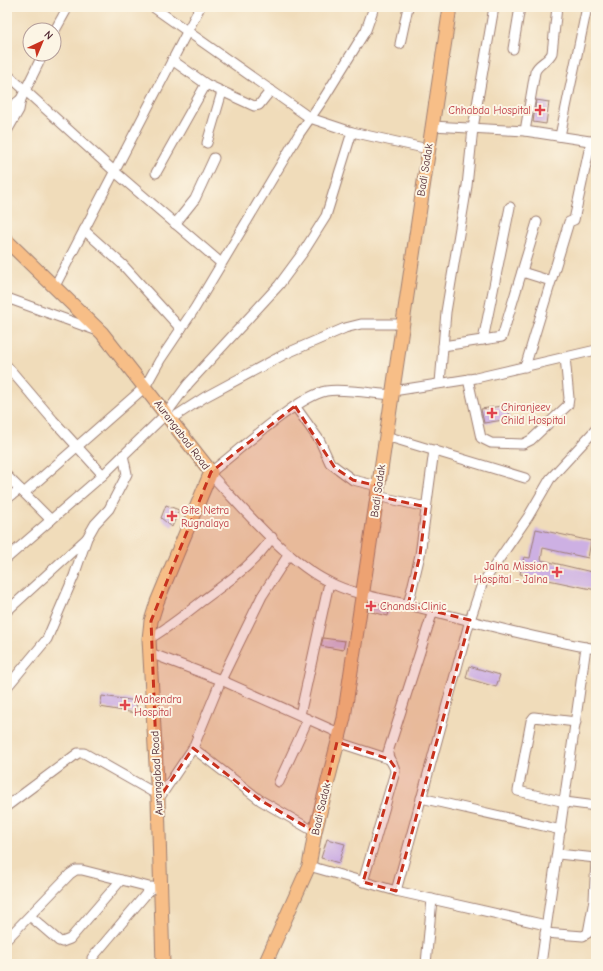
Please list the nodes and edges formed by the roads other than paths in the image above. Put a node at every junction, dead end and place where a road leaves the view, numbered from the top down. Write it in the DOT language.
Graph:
graph roads {
  1 [pos="66,7"];
  2 [pos="153,7"];
  3 [pos="200,7"];
  4 [pos="374,7"];
  5 [pos="408,7"];
  6 [pos="450,7"];
  7 [pos="494,7"];
  8 [pos="520,7"];
  9 [pos="557,7"];
  10 [pos="587,7"];
  11 [pos="59,22"];
  12 [pos="188,31"];
  13 [pos="400,44"];
  14 [pos="513,49"];
  15 [pos="172,60"];
  16 [pos="39,62"];
  17 [pos="7,74"];
  18 [pos="206,84"];
  19 [pos="25,90"];
  20 [pos="271,90"];
  21 [pos="222,92"];
  22 [pos="21,100"];
  23 [pos="7,114"];
  24 [pos="310,118"];
  25 [pos="432,126"];
  26 [pos="473,128"];
  27 [pos="7,131"];
  28 [pos="525,131"];
  29 [pos="352,132"];
  30 [pos="560,136"];
  31 [pos="594,141"];
  32 [pos="207,143"];
  33 [pos="428,149"];
  34 [pos="214,158"];
  35 [pos="114,171"];
  36 [pos="156,173"];
  37 [pos="510,207"];
  38 [pos="537,222"];
  39 [pos="175,224"];
  40 [pos="84,230"];
  41 [pos="7,241"];
  42 [pos="221,263"];
  43 [pos="522,272"];
  44 [pos="551,281"];
  45 [pos="55,286"];
  46 [pos="7,298"];
  47 [pos="403,324"];
  48 [pos="181,329"];
  49 [pos="102,333"];
  50 [pos="483,340"];
  51 [pos="443,346"];
  52 [pos="596,350"];
  53 [pos="565,358"];
  54 [pos="7,366"];
  55 [pos="525,367"];
  56 [pos="468,379"];
  57 [pos="440,384"];
  58 [pos="145,386"];
  59 [pos="393,393"];
  60 [pos="295,406"];
  61 [pos="169,416"];
  62 [pos="596,429"];
  63 [pos="386,436"];
  64 [pos="77,447"];
  65 [pos="434,450"];
  66 [pos="123,456"];
  67 [pos="211,473"];
  68 [pos="103,475"];
  69 [pos="7,476"];
  70 [pos="525,478"];
  71 [pos="22,491"];
  72 [pos="377,491"];
  73 [pos="7,499"];
  74 [pos="426,507"];
  75 [pos="51,520"];
  76 [pos="272,537"];
  77 [pos="87,538"];
  78 [pos="289,554"];
  79 [pos="7,558"];
  80 [pos="329,582"];
  81 [pos="362,594"];
  82 [pos="408,605"];
  83 [pos="7,611"];
  84 [pos="433,611"];
  85 [pos="470,620"];
  86 [pos="149,639"];
  87 [pos="586,647"];
  88 [pos="596,649"];
  89 [pos="150,652"];
  90 [pos="221,680"];
  91 [pos="7,687"];
  92 [pos="304,717"];
  93 [pos="576,722"];
  94 [pos="338,738"];
  95 [pos="193,748"];
  96 [pos="388,759"];
  97 [pos="279,782"];
  98 [pos="158,798"];
  99 [pos="421,798"];
  100 [pos="565,802"];
  101 [pos="7,806"];
  102 [pos="596,806"];
  103 [pos="561,830"];
  104 [pos="315,832"];
  105 [pos="558,854"];
  106 [pos="596,858"];
  107 [pos="309,866"];
  108 [pos="121,880"];
  109 [pos="363,882"];
  110 [pos="156,889"];
  111 [pos="396,891"];
  112 [pos="432,899"];
  113 [pos="595,901"];
  114 [pos="30,916"];
  115 [pos="545,929"];
  116 [pos="7,939"];
  117 [pos="92,958"];
  118 [pos="163,964"];
  119 [pos="265,964"];
  120 [pos="426,964"];
  121 [pos="541,964"];
  1 -- 11 [label="street"];
  2 -- 12 [label="street"];
  3 -- 12 [label="street"];
  4 -- 24 [label="street"];
  5 -- 13 [label="street"];
  6 -- 25 [label="main road, Badi Sadak"];
  7 -- 26 [label="street"];
  8 -- 14 [label="street"];
  9 -- 28 [label="street"];
  10 -- 30 [label="street"];
  12 -- 15 [label="street"];
  12 -- 20 [label="street"];
  15 -- 18 [label="street"];
  15 -- 35 [label="street"];
  16 -- 19 [label="street"];
  17 -- 19 [label="street"];
  18 -- 21 [label="street"];
  18 -- 36 [label="street"];
  19 -- 22 [label="street"];
  19 -- 35 [label="street"];
  20 -- 21 [label="street"];
  20 -- 24 [label="street"];
  21 -- 32 [label="street"];
  22 -- 23 [label="street"];
  22 -- 27 [label="street"];
  24 -- 29 [label="street"];
  24 -- 42 [label="street"];
  25 -- 26 [label="street"];
  25 -- 33 [label="main road, Badi Sadak"];
  26 -- 28 [label="street"];
  26 -- 51 [label="street"];
  28 -- 30 [label="street"];
  29 -- 33 [label="street"];
  29 -- 61 [label="street"];
  30 -- 31 [label="street"];
  31 -- 44 [label="street"];
  33 -- 47 [label="main road, Badi Sadak"];
  34 -- 39 [label="street"];
  35 -- 39 [label="street"];
  35 -- 40 [label="street"];
  37 -- 50 [label="street"];
  38 -- 43 [label="street"];
  39 -- 42 [label="street"];
  40 -- 45 [label="street"];
  40 -- 48 [label="street"];
  41 -- 45 [label="main road, Aurangabad Road"];
  42 -- 48 [label="street"];
  43 -- 44 [label="street"];
  43 -- 50 [label="street"];
  44 -- 55 [label="street"];
  45 -- 49 [label="main road, Aurangabad Road"];
  46 -- 49 [label="street"];
  47 -- 59 [label="main road, Badi Sadak"];
  47 -- 61 [label="street"];
  48 -- 58 [label="street"];
  49 -- 58 [label="main road, Aurangabad Road"];
  50 -- 51 [label="street"];
  51 -- 57 [label="street"];
  52 -- 53 [label="street"];
  53 -- 55 [label="street"];
  53 -- 56 [label="street"];
  54 -- 64 [label="street"];
  55 -- 56 [label="street"];
  56 -- 57 [label="street"];
  57 -- 59 [label="street"];
  58 -- 61 [label="main road, Aurangabad Road"];
  58 -- 64 [label="street"];
  59 -- 60 [label="street"];
  59 -- 63 [label="main road, Badi Sadak"];
  60 -- 67 [label="street"];
  60 -- 72 [label="street"];
  61 -- 66 [label="street"];
  61 -- 67 [label="main road, Aurangabad Road"];
  62 -- 85 [label="street"];
  63 -- 65 [label="street"];
  63 -- 72 [label="main road, Badi Sadak"];
  64 -- 68 [label="street"];
  64 -- 71 [label="street"];
  65 -- 70 [label="street"];
  65 -- 74 [label="street"];
  66 -- 68 [label="street"];
  66 -- 77 [label="street"];
  67 -- 76 [label="street"];
  67 -- 86 [label="main road, Aurangabad Road"];
  68 -- 75 [label="street"];
  69 -- 71 [label="street"];
  71 -- 73 [label="street"];
  71 -- 75 [label="street"];
  72 -- 74 [label="street"];
  72 -- 81 [label="main road, Badi Sadak"];
  74 -- 82 [label="street"];
  75 -- 79 [label="street"];
  76 -- 78 [label="street"];
  76 -- 86 [label="street"];
  77 -- 83 [label="street"];
  77 -- 91 [label="street"];
  78 -- 80 [label="street"];
  78 -- 90 [label="street"];
  80 -- 81 [label="street"];
  80 -- 92 [label="street"];
  81 -- 82 [label="street"];
  81 -- 94 [label="main road, Badi Sadak"];
  82 -- 84 [label="street"];
  84 -- 85 [label="street"];
  84 -- 96 [label="street"];
  85 -- 87 [label="street"];
  85 -- 99 [label="street"];
  86 -- 89 [label="main road, Aurangabad Road"];
  87 -- 88 [label="street"];
  87 -- 93 [label="street"];
  89 -- 90 [label="street"];
  89 -- 98 [label="main road, Aurangabad Road"];
  90 -- 92 [label="street"];
  90 -- 95 [label="street"];
  92 -- 94 [label="street"];
  92 -- 97 [label="street"];
  93 -- 100 [label="street"];
  93 -- 100 [label="street"];
  94 -- 96 [label="street"];
  94 -- 104 [label="main road, Badi Sadak"];
  95 -- 98 [label="street"];
  95 -- 104 [label="street"];
  96 -- 109 [label="street"];
  98 -- 101 [label="street"];
  98 -- 110 [label="main road, Aurangabad Road"];
  99 -- 103 [label="street"];
  99 -- 111 [label="street"];
  100 -- 102 [label="street"];
  100 -- 103 [label="street"];
  103 -- 105 [label="street"];
  104 -- 107 [label="main road, Badi Sadak"];
  105 -- 106 [label="street"];
  105 -- 115 [label="street"];
  106 -- 113 [label="street"];
  107 -- 109 [label="street"];
  107 -- 119 [label="main road, Badi Sadak"];
  108 -- 110 [label="street"];
  108 -- 114 [label="street"];
  108 -- 114 [label="street"];
  109 -- 111 [label="street"];
  110 -- 117 [label="street"];
  110 -- 118 [label="main road, Aurangabad Road"];
  111 -- 112 [label="street"];
  112 -- 115 [label="street"];
  112 -- 120 [label="street"];
  113 -- 115 [label="street"];
  114 -- 116 [label="street"];
  115 -- 121 [label="street"];
}
